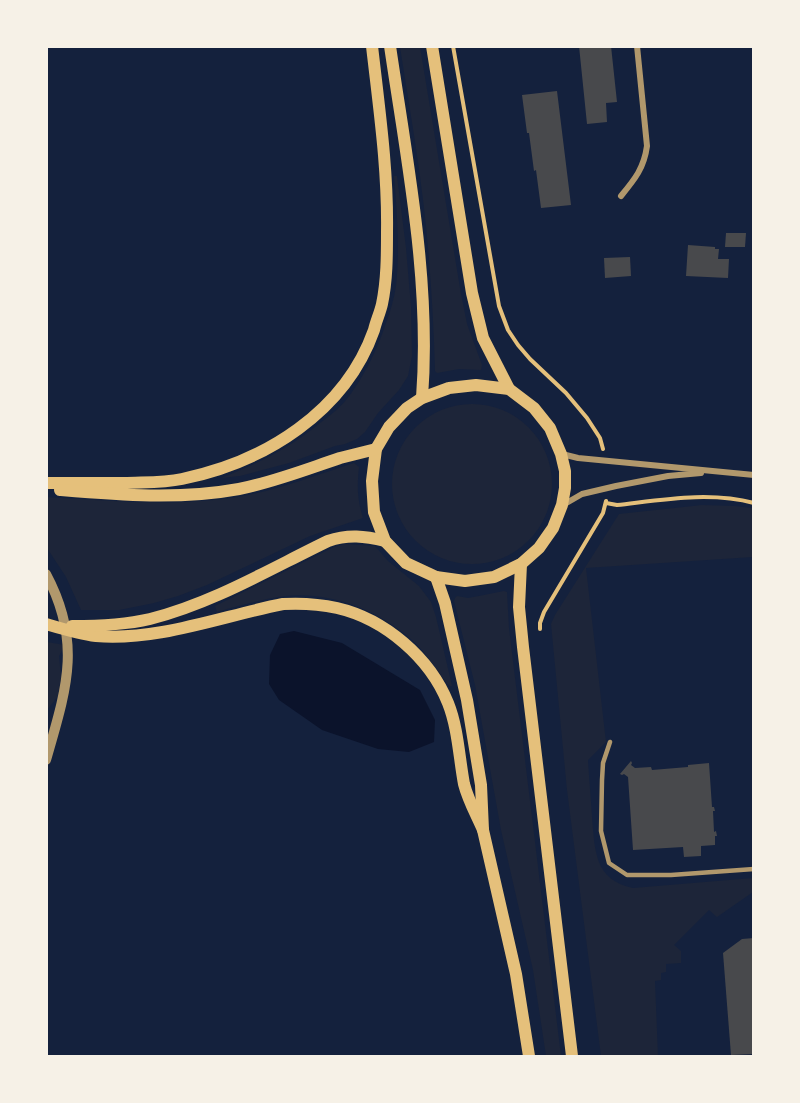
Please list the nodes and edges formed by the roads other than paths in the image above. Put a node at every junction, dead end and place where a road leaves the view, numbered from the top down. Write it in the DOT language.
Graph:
graph roads {
  1 [pos="372,46"];
  2 [pos="390,46"];
  3 [pos="432,46"];
  4 [pos="637,46"];
  5 [pos="621,196"];
  6 [pos="509,389"];
  7 [pos="422,398"];
  8 [pos="376,449"];
  9 [pos="561,454"];
  10 [pos="716,472"];
  11 [pos="753,475"];
  12 [pos="46,483"];
  13 [pos="46,489"];
  14 [pos="562,505"];
  15 [pos="385,541"];
  16 [pos="521,564"];
  17 [pos="46,574"];
  18 [pos="436,577"];
  19 [pos="46,624"];
  20 [pos="121,630"];
  21 [pos="610,742"];
  22 [pos="46,760"];
  23 [pos="483,830"];
  24 [pos="753,869"];
  25 [pos="529,1056"];
  26 [pos="572,1056"];
  1 -- 12 [label="main road"];
  2 -- 7 [label="main road"];
  3 -- 6 [label="main road"];
  4 -- 5 [label="street"];
  6 -- 7 [label="main road"];
  6 -- 9 [label="main road"];
  7 -- 8 [label="main road"];
  8 -- 13 [label="main road"];
  8 -- 15 [label="main road"];
  9 -- 10 [label="street"];
  9 -- 14 [label="main road"];
  10 -- 11 [label="street"];
  10 -- 14 [label="street"];
  14 -- 16 [label="main road"];
  15 -- 18 [label="main road"];
  15 -- 20 [label="main road"];
  16 -- 18 [label="main road"];
  16 -- 26 [label="main road"];
  17 -- 22 [label="street"];
  18 -- 23 [label="main road"];
  19 -- 20 [label="main road"];
  20 -- 23 [label="main road"];
  21 -- 24 [label="lane"];
  23 -- 25 [label="main road"];
}
